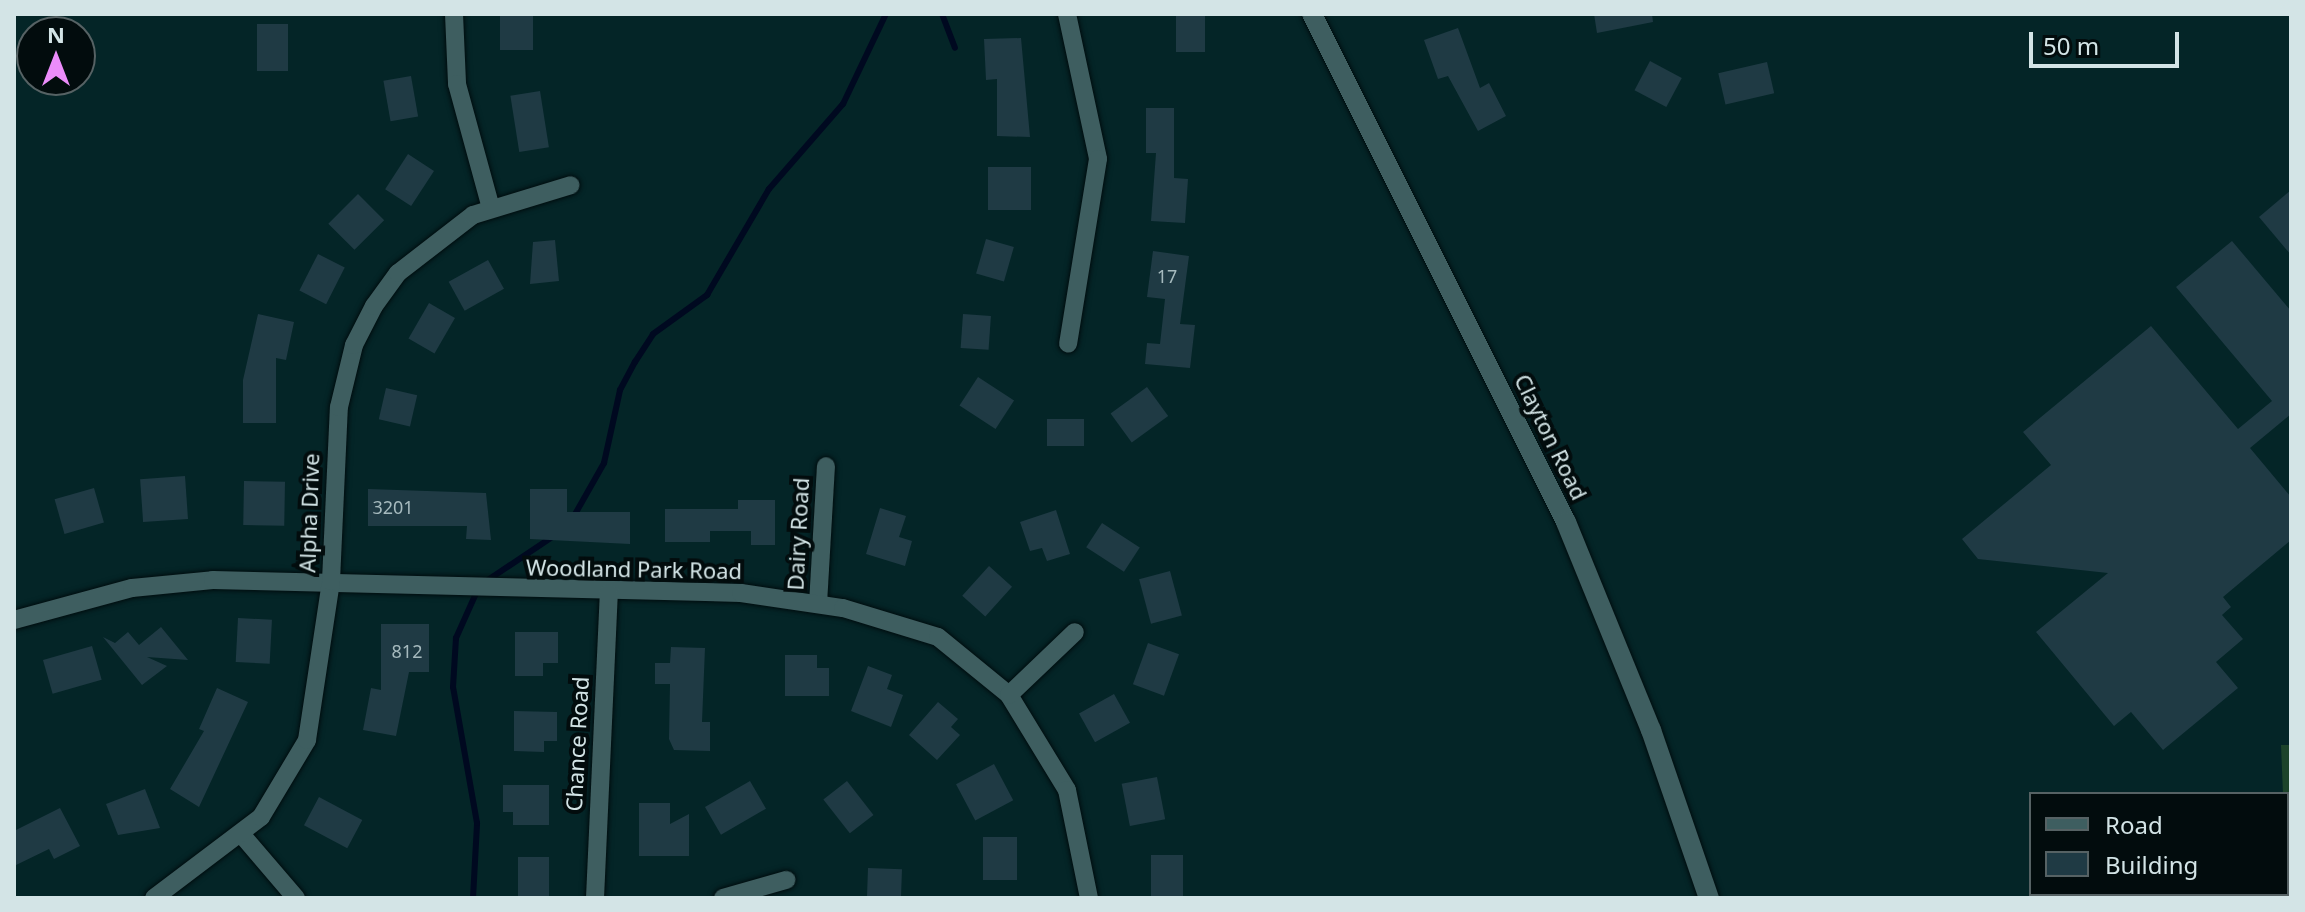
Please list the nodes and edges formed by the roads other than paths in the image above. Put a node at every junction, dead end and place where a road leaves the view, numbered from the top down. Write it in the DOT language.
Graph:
graph roads {
  1 [pos="454,14"];
  2 [pos="1067,14"];
  3 [pos="1312,14"];
  4 [pos="571,185"];
  5 [pos="491,208"];
  6 [pos="1068,344"];
  7 [pos="826,466"];
  8 [pos="331,581"];
  9 [pos="609,593"];
  10 [pos="818,604"];
  11 [pos="14,620"];
  12 [pos="1075,632"];
  13 [pos="1009,695"];
  14 [pos="242,835"];
  15 [pos="786,880"];
  16 [pos="154,898"];
  17 [pos="296,898"];
  18 [pos="595,898"];
  19 [pos="723,898"];
  20 [pos="1089,898"];
  21 [pos="1709,898"];
  1 -- 5 [label="street"];
  2 -- 6 [label="street"];
  3 -- 21 [label="street, Clayton Road"];
  4 -- 5 [label="street, Alpha Drive"];
  5 -- 8 [label="street, Alpha Drive"];
  7 -- 10 [label="street, Dairy Road"];
  8 -- 9 [label="street, Woodland Park Road"];
  8 -- 11 [label="street, Woodland Park Road"];
  8 -- 14 [label="street, Alpha Drive"];
  9 -- 10 [label="street, Woodland Park Road"];
  9 -- 18 [label="street, Chance Road"];
  10 -- 13 [label="street, Woodland Park Road"];
  12 -- 13 [label="street"];
  13 -- 20 [label="street, Woodland Park Road"];
  14 -- 16 [label="street, Alpha Drive"];
  14 -- 17 [label="street"];
  15 -- 19 [label="street"];
}
